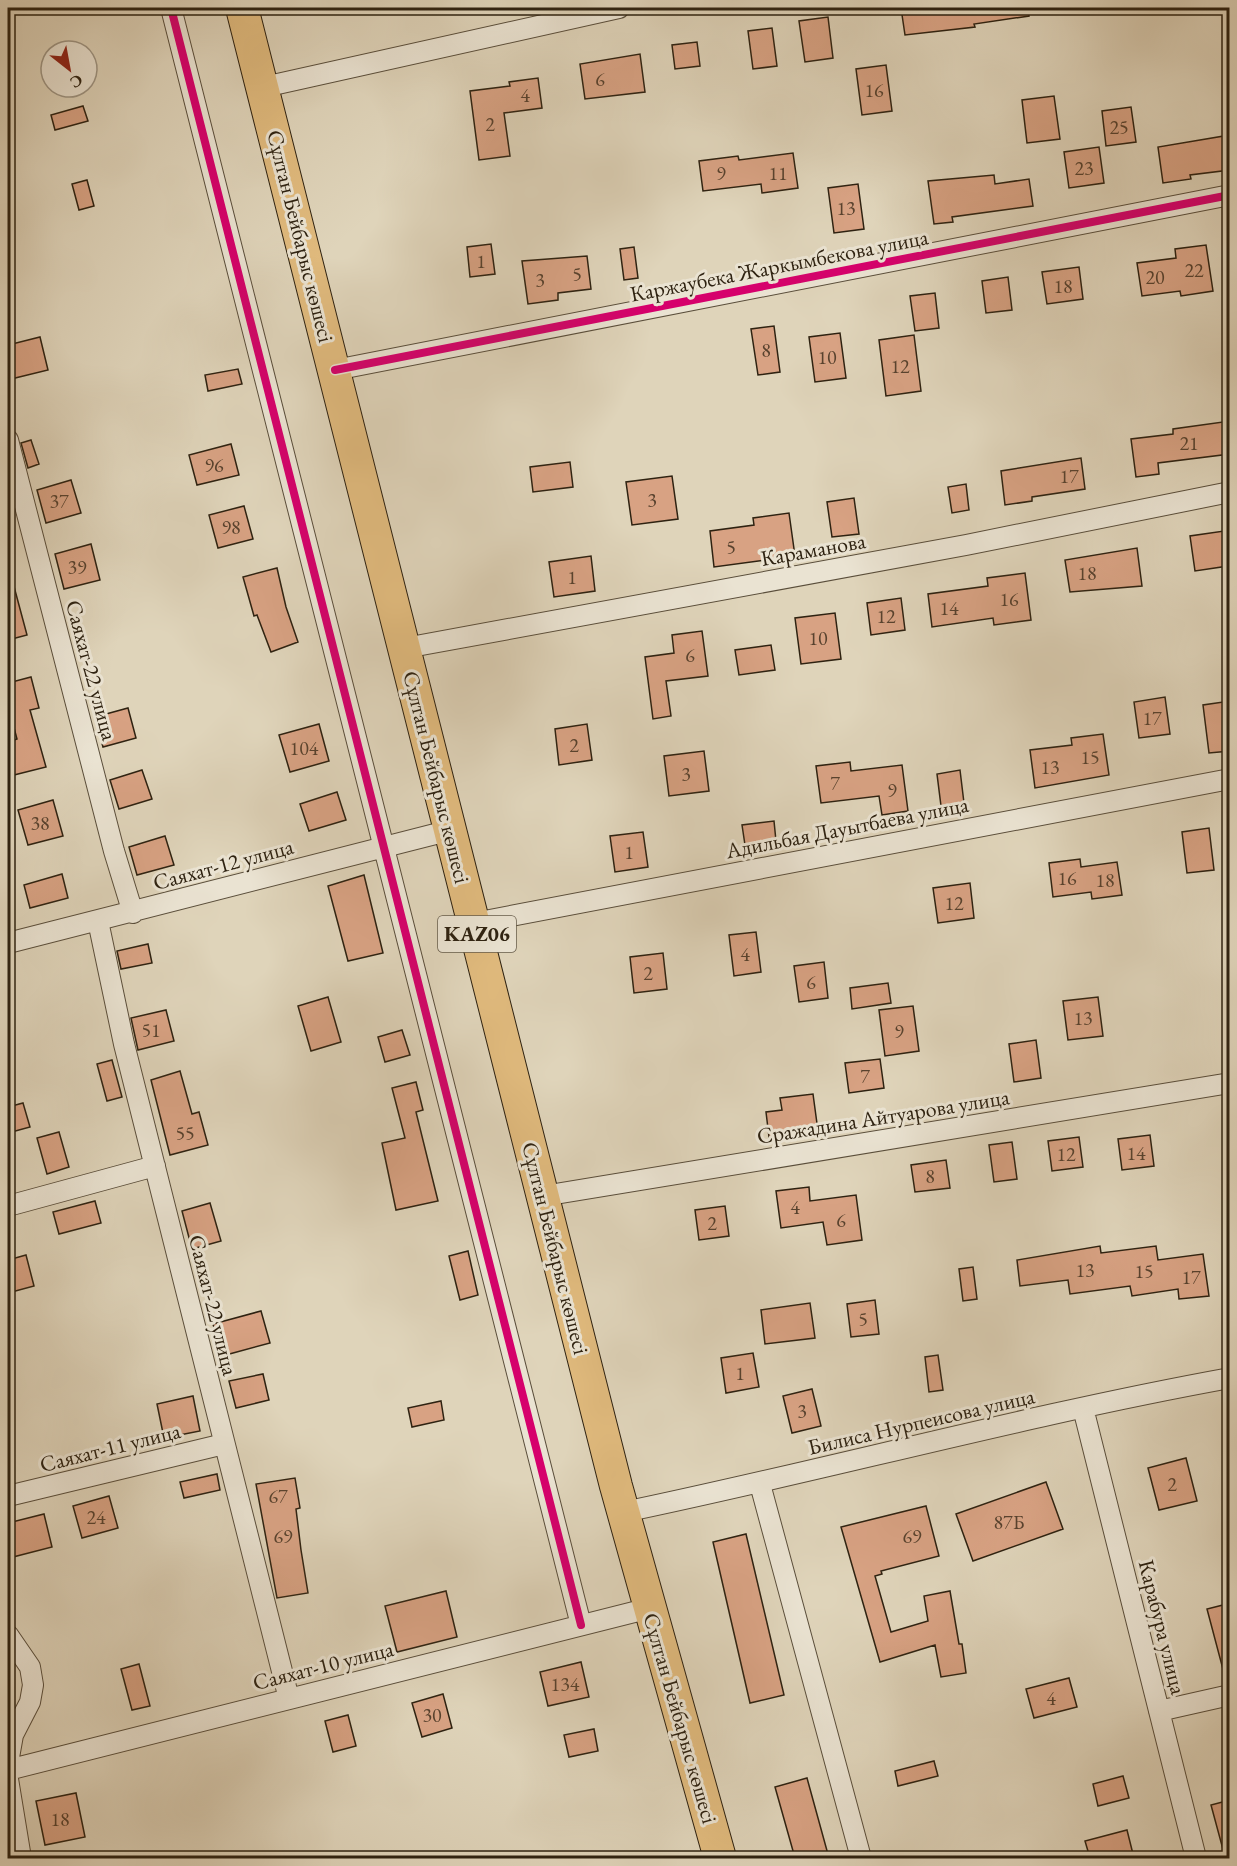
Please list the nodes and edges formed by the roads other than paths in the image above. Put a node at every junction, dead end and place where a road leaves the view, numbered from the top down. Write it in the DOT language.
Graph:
graph roads {
  1 [pos="171,8"];
  2 [pos="242,8"];
  3 [pos="619,8"];
  4 [pos="264,87"];
  5 [pos="1230,195"];
  6 [pos="335,370"];
  7 [pos="8,440"];
  8 [pos="1230,492"];
  9 [pos="405,648"];
  10 [pos="1230,779"];
  11 [pos="451,830"];
  12 [pos="384,848"];
  13 [pos="133,913"];
  14 [pos="98,921"];
  15 [pos="474,923"];
  16 [pos="8,943"];
  17 [pos="1230,1083"];
  18 [pos="155,1166"];
  19 [pos="543,1196"];
  20 [pos="8,1206"];
  21 [pos="1230,1378"];
  22 [pos="1083,1408"];
  23 [pos="224,1444"];
  24 [pos="760,1484"];
  25 [pos="8,1496"];
  26 [pos="624,1512"];
  27 [pos="650,1608"];
  28 [pos="581,1625"];
  29 [pos="8,1635"];
  30 [pos="1230,1695"];
  31 [pos="288,1699"];
  32 [pos="1159,1711"];
  33 [pos="8,1764"];
  34 [pos="8,1770"];
  35 [pos="8,1779"];
  36 [pos="21,1858"];
  37 [pos="720,1858"];
  38 [pos="861,1858"];
  39 [pos="1196,1858"];
  1 -- 12 [label="street"];
  2 -- 4 [label="main road, Сұлтан Бейбарыс көшесі / KAZ06"];
  3 -- 4 [label="street"];
  4 -- 6 [label="main road, Сұлтан Бейбарыс көшесі / KAZ06"];
  5 -- 6 [label="street, Каржаубека Жаркымбекова улица"];
  6 -- 9 [label="main road, Сұлтан Бейбарыс көшесі / KAZ06"];
  7 -- 13 [label="street, Саяхат-22 улица"];
  8 -- 9 [label="street, Караманова"];
  9 -- 11 [label="main road, Сұлтан Бейбарыс көшесі / KAZ06"];
  10 -- 15 [label="street, Адильбая Дауытбаева улица"];
  11 -- 12 [label="street, Саяхат-12 улица"];
  11 -- 15 [label="main road, Сұлтан Бейбарыс көшесі / KAZ06"];
  12 -- 13 [label="street, Саяхат-12 улица"];
  12 -- 28 [label="street"];
  13 -- 14 [label="street, Саяхат-12 улица"];
  14 -- 16 [label="street, Саяхат-12 улица"];
  14 -- 18 [label="street, Саяхат-22 улица"];
  15 -- 19 [label="main road, Сұлтан Бейбарыс көшесі / KAZ06"];
  17 -- 19 [label="street, Сражадина Айтуарова улица"];
  18 -- 20 [label="street"];
  18 -- 23 [label="street, Саяхат-22 улица"];
  19 -- 26 [label="main road, Сұлтан Бейбарыс көшесі / KAZ06"];
  21 -- 22 [label="street, Билиса Нурпеисова улица"];
  22 -- 24 [label="street, Билиса Нурпеисова улица"];
  22 -- 32 [label="street, Карабура улица"];
  23 -- 25 [label="street, Саяхат-11 улица"];
  23 -- 31 [label="street, Саяхат-22 улица"];
  24 -- 26 [label="street, Билиса Нурпеисова улица"];
  24 -- 38 [label="street"];
  26 -- 27 [label="main road, Сұлтан Бейбарыс көшесі / KAZ06"];
  27 -- 28 [label="street, Саяхат-10 улица"];
  27 -- 37 [label="main road, Сұлтан Бейбарыс көшесі / KAZ06"];
  28 -- 31 [label="street, Саяхат-10 улица"];
  29 -- 33 [label="street"];
  30 -- 32 [label="street"];
  31 -- 34 [label="street, Саяхат-10 улица"];
  32 -- 39 [label="street, Карабура улица"];
  35 -- 36 [label="street"];
}
